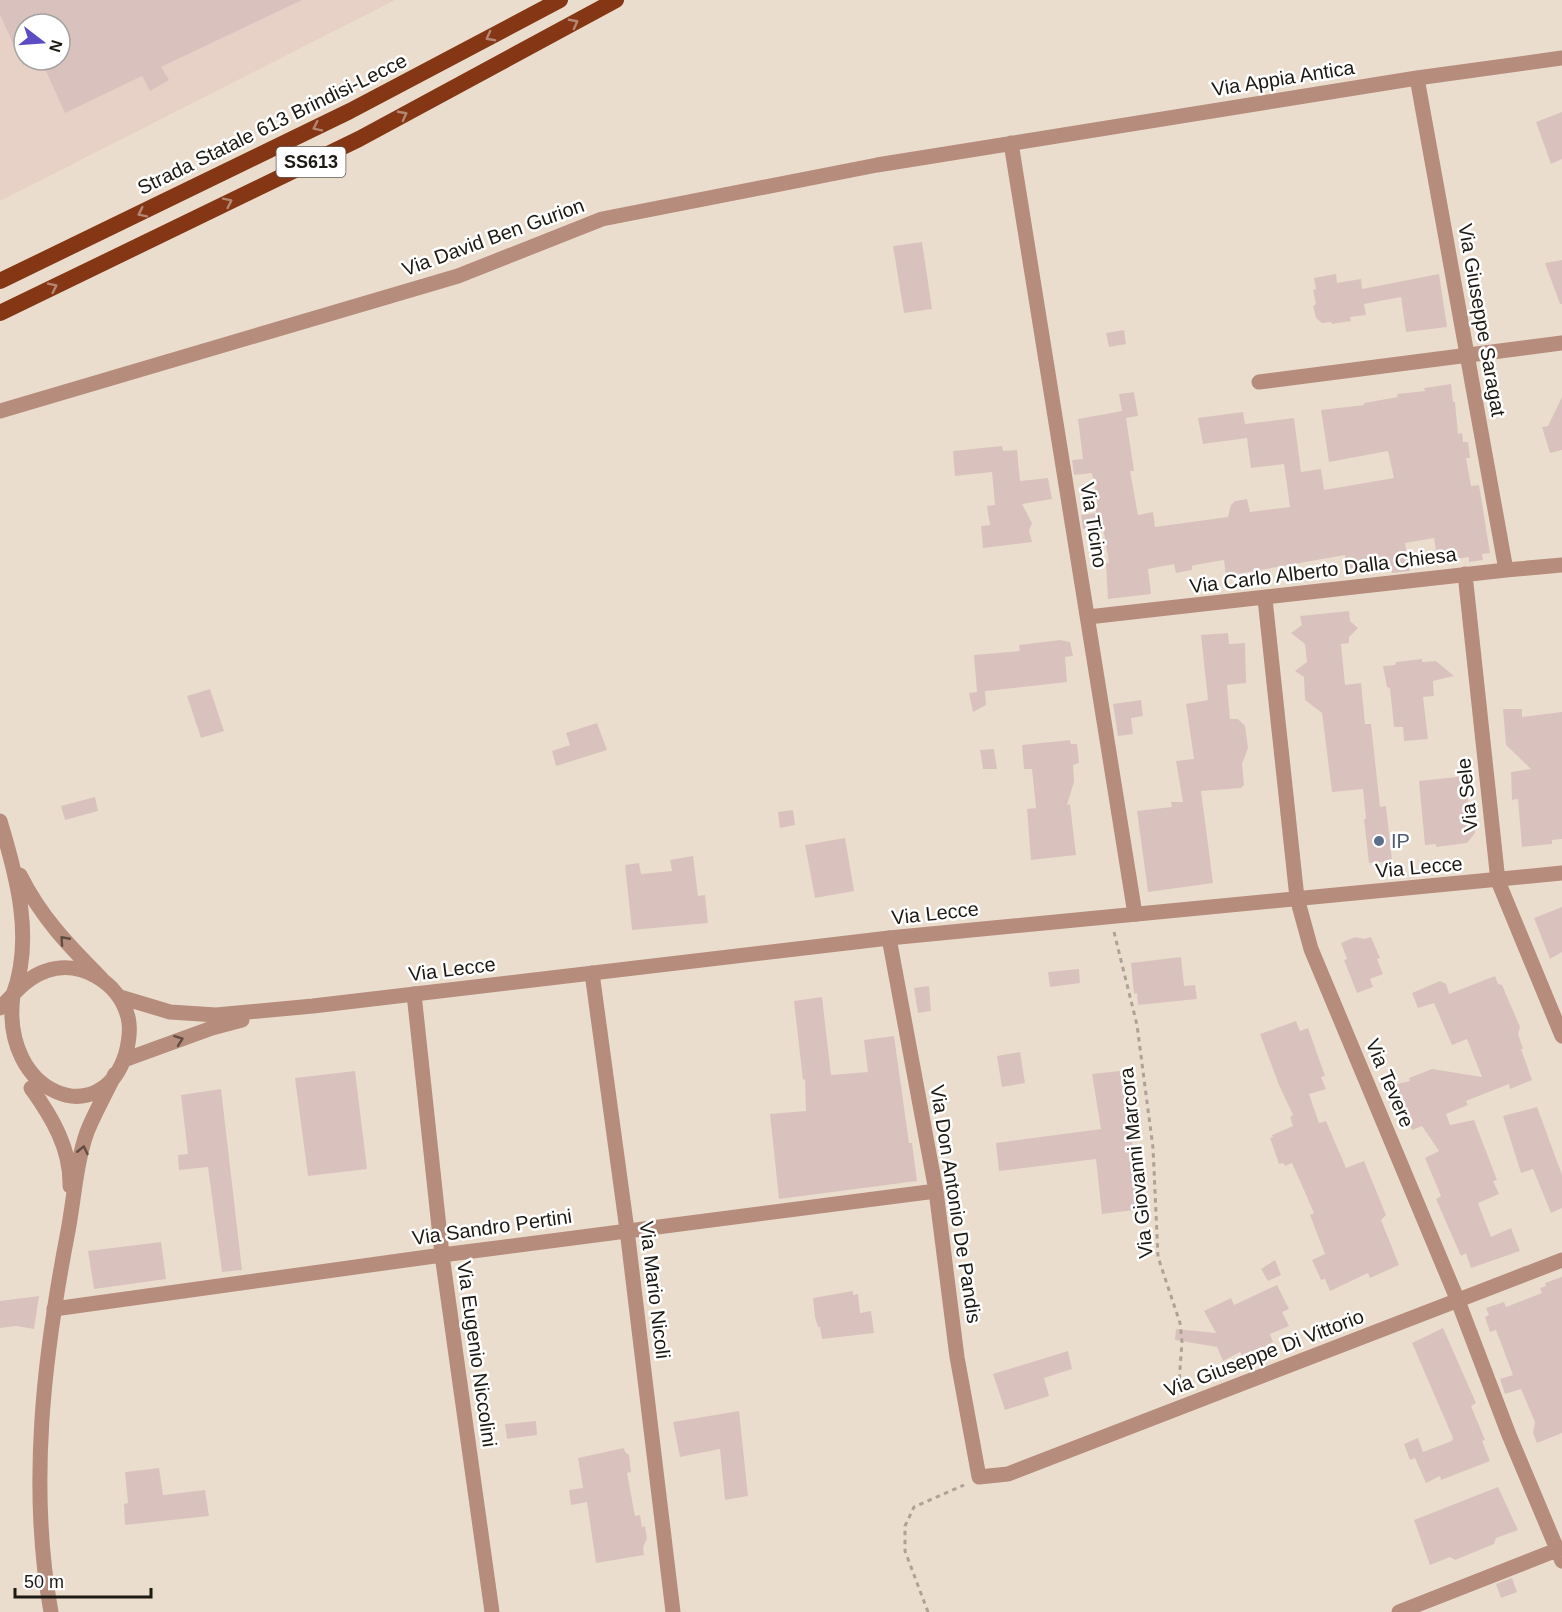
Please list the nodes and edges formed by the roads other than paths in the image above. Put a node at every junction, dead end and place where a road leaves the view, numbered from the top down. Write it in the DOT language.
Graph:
graph roads {
  1 [pos="560,0"];
  2 [pos="616,0"];
  3 [pos="1562,58"];
  4 [pos="1418,78"];
  5 [pos="1011,143"];
  6 [pos="0,281"];
  7 [pos="0,313"];
  8 [pos="1562,343"];
  9 [pos="1467,354"];
  10 [pos="1259,382"];
  11 [pos="0,411"];
  12 [pos="1562,565"];
  13 [pos="1506,570"];
  14 [pos="1465,574"];
  15 [pos="1265,598"];
  16 [pos="1088,617"];
  17 [pos="0,821"];
  18 [pos="12,859"];
  19 [pos="1562,873"];
  20 [pos="1498,881"];
  21 [pos="1297,898"];
  22 [pos="1135,914"];
  23 [pos="889,938"];
  24 [pos="592,973"];
  25 [pos="105,981"];
  26 [pos="414,994"];
  27 [pos="13,995"];
  28 [pos="120,998"];
  29 [pos="313,1006"];
  30 [pos="0,1008"];
  31 [pos="1562,1036"];
  32 [pos="124,1060"];
  33 [pos="115,1074"];
  34 [pos="29,1086"];
  35 [pos="936,1191"];
  36 [pos="68,1228"];
  37 [pos="627,1230"];
  38 [pos="442,1255"];
  39 [pos="1562,1260"];
  40 [pos="1458,1301"];
  41 [pos="54,1309"];
  42 [pos="979,1477"];
  43 [pos="1560,1553"];
  44 [pos="51,1612"];
  45 [pos="492,1612"];
  46 [pos="673,1612"];
  47 [pos="1399,1612"];
  1 -- 6 [label="highway, Strada Statale 613 Brindisi-Lecce / SS613, one-way"];
  7 -- 2 [label="highway, SS613, one-way"];
  3 -- 4 [label="street, Via Appia Antica"];
  4 -- 5 [label="street, Via Appia Antica"];
  4 -- 9 [label="street, Via Giuseppe Saragat"];
  5 -- 11 [label="street, Via David Ben Gurion"];
  5 -- 16 [label="street, Via Ticino"];
  8 -- 9 [label="street"];
  9 -- 10 [label="street"];
  9 -- 13 [label="street, Via Giuseppe Saragat"];
  12 -- 13 [label="street, Via Carlo Alberto Dalla Chiesa"];
  13 -- 14 [label="street, Via Carlo Alberto Dalla Chiesa"];
  14 -- 15 [label="street, Via Carlo Alberto Dalla Chiesa"];
  14 -- 20 [label="street, Via Sele"];
  15 -- 16 [label="street, Via Carlo Alberto Dalla Chiesa"];
  15 -- 21 [label="street, Via Tevere"];
  16 -- 22 [label="street, Via Ticino"];
  17 -- 18 [label="street"];
  25 -- 18 [label="street, one-way"];
  18 -- 27 [label="street"];
  19 -- 20 [label="street, Via Lecce"];
  20 -- 21 [label="street, Via Lecce"];
  20 -- 31 [label="street, Via Sele"];
  21 -- 22 [label="street, Via Lecce"];
  21 -- 40 [label="street, Via Tevere"];
  22 -- 23 [label="street, Via Lecce"];
  23 -- 24 [label="street, Via Lecce"];
  23 -- 35 [label="street, Via Don Antonio De Pandis"];
  24 -- 26 [label="street, Via Lecce"];
  24 -- 37 [label="street, Via Mario Nicoli"];
  25 -- 27 [label="street"];
  25 -- 28 [label="street"];
  26 -- 29 [label="street, Via Lecce"];
  26 -- 38 [label="street, Via Eugenio Niccolini"];
  27 -- 30 [label="street"];
  27 -- 34 [label="street"];
  28 -- 29 [label="street, Via Lecce"];
  28 -- 32 [label="street"];
  32 -- 29 [label="street, Via Lecce, one-way"];
  32 -- 33 [label="street"];
  33 -- 34 [label="street"];
  36 -- 33 [label="street, one-way"];
  34 -- 36 [label="street"];
  35 -- 37 [label="street, Via Sandro Pertini"];
  35 -- 42 [label="street, Via Don Antonio De Pandis"];
  36 -- 41 [label="street"];
  37 -- 38 [label="street, Via Sandro Pertini"];
  37 -- 46 [label="street, Via Mario Nicoli"];
  38 -- 41 [label="street, Via Sandro Pertini"];
  38 -- 45 [label="street, Via Eugenio Niccolini"];
  39 -- 40 [label="street, Via Giuseppe Di Vittorio"];
  40 -- 42 [label="street, Via Giuseppe Di Vittorio"];
  40 -- 43 [label="street, Via Tevere"];
  41 -- 44 [label="street"];
  43 -- 47 [label="street"];
}
